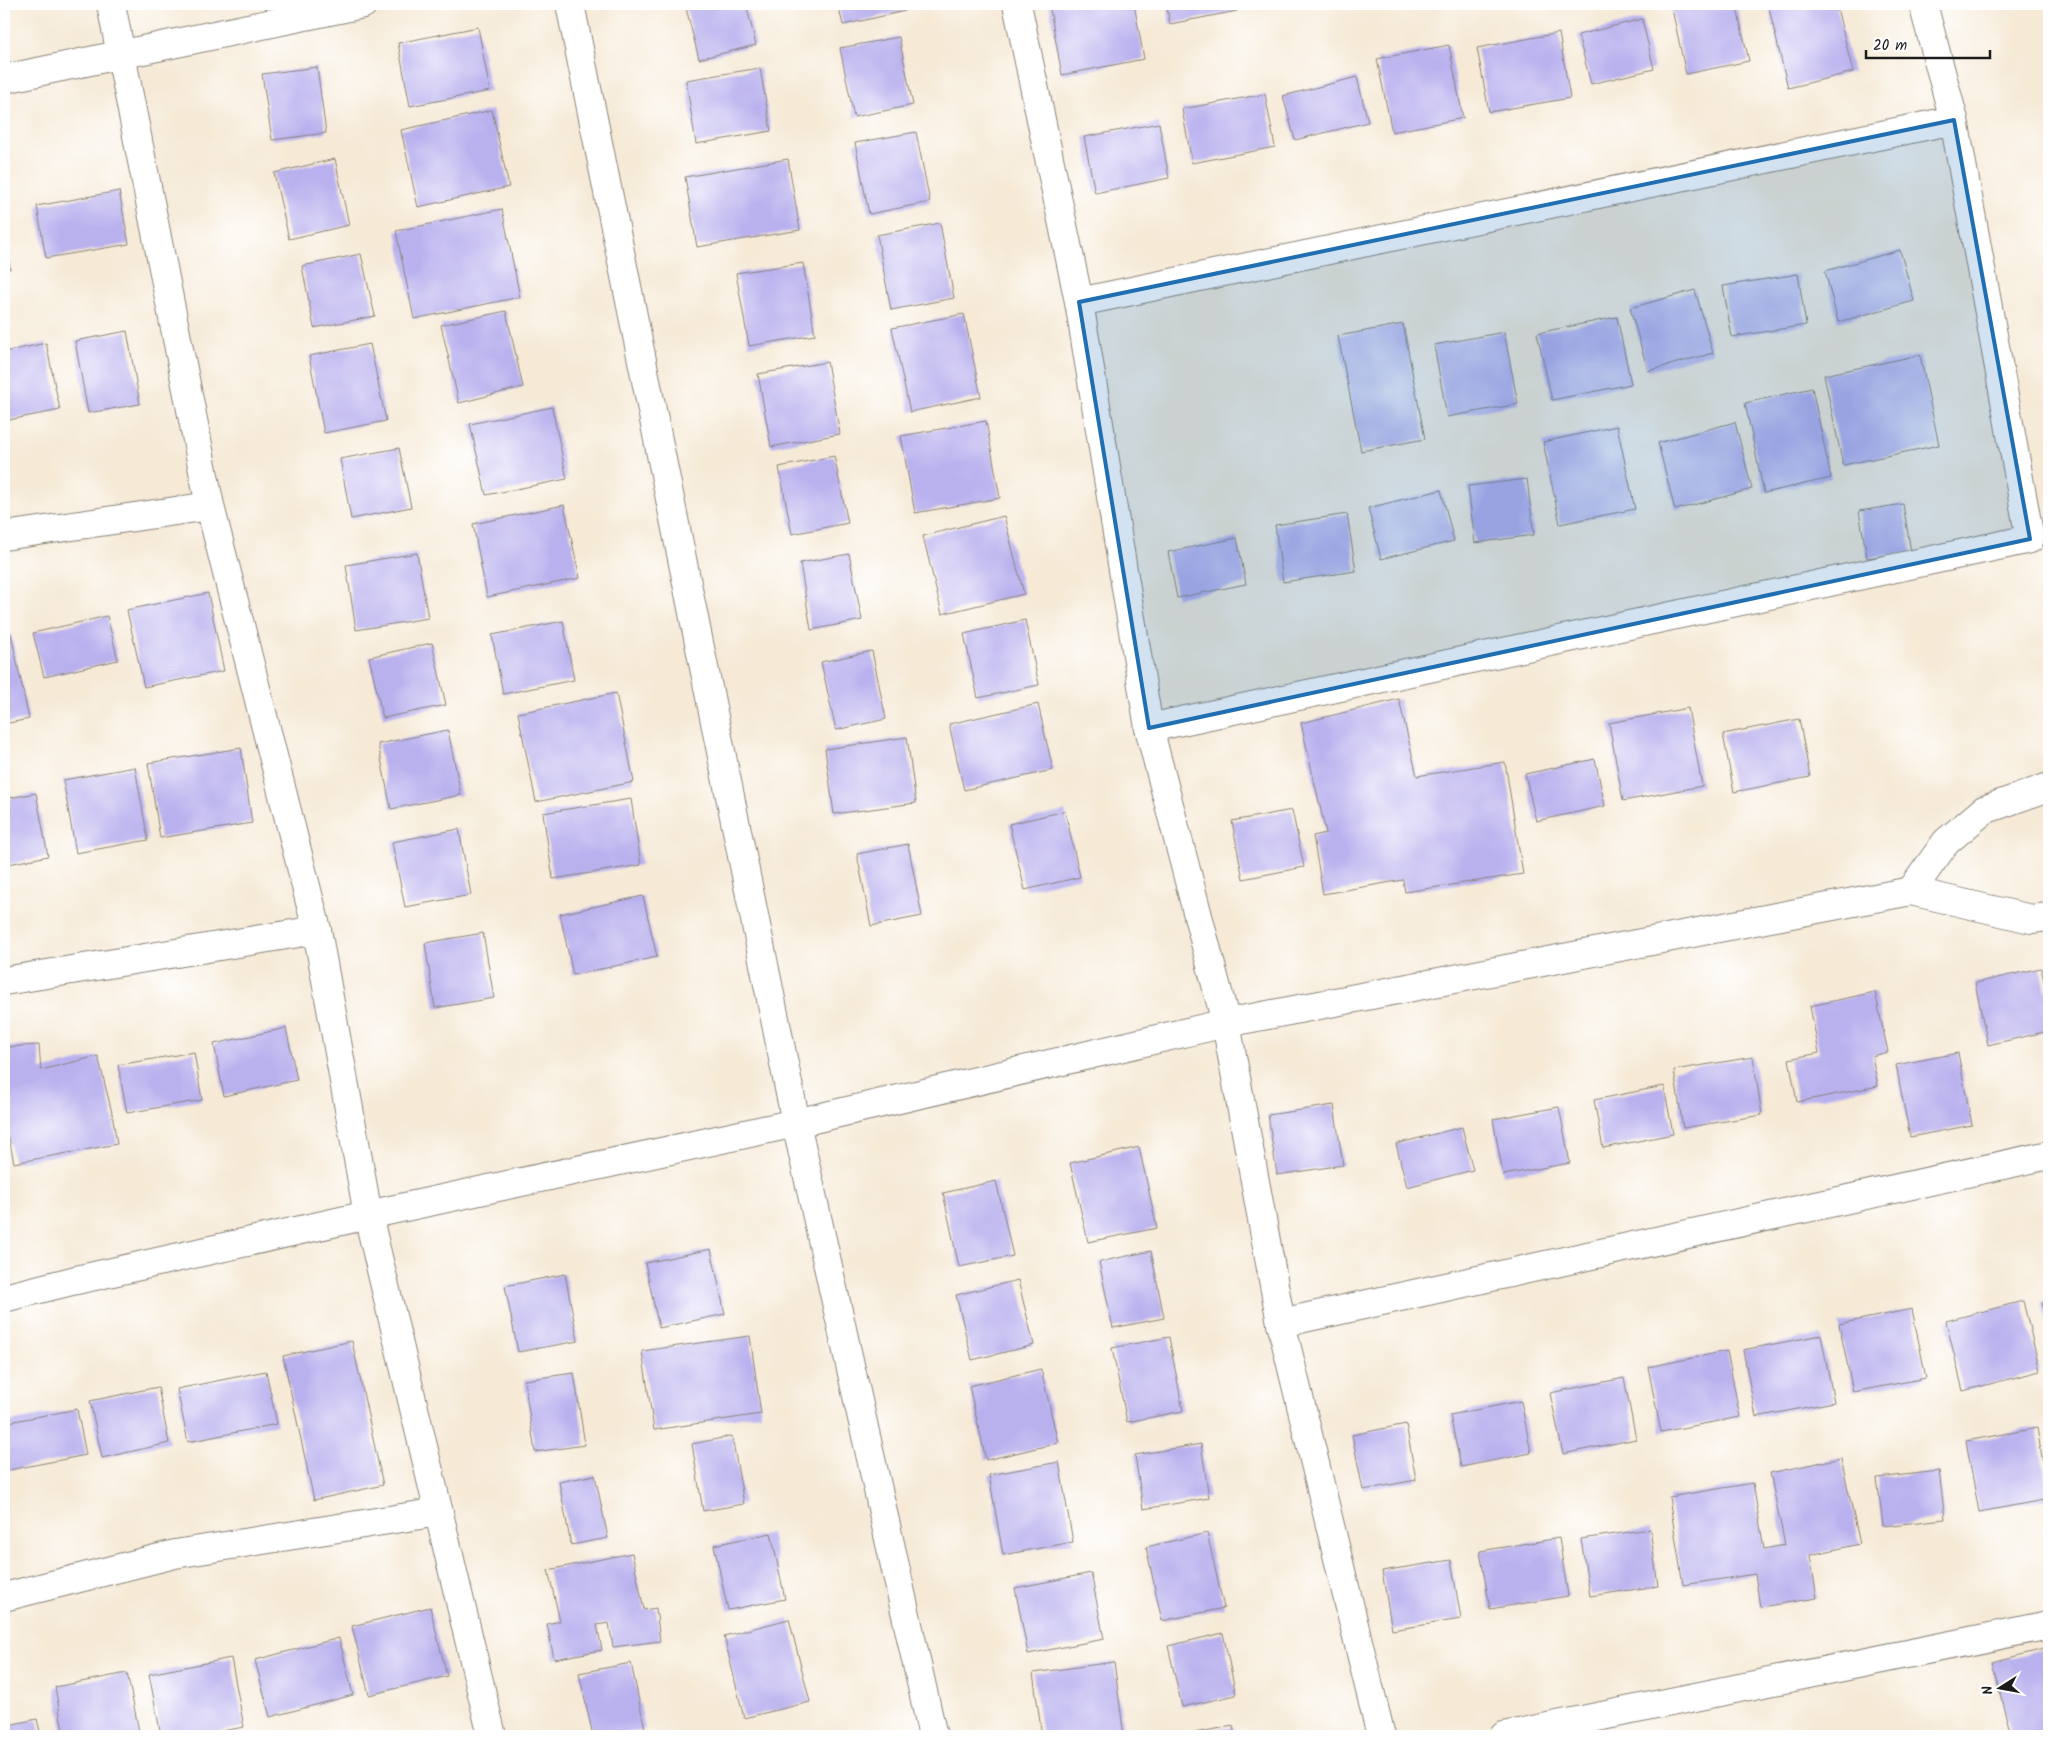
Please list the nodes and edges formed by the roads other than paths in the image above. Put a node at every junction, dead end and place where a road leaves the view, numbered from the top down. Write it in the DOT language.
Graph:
graph roads {
  1 [pos="111,4"];
  2 [pos="363,4"];
  3 [pos="570,4"];
  4 [pos="1017,4"];
  5 [pos="1924,4"];
  6 [pos="122,54"];
  7 [pos="4,79"];
  8 [pos="1954,120"];
  9 [pos="1079,302"];
  10 [pos="210,506"];
  11 [pos="4,536"];
  12 [pos="1149,728"];
  13 [pos="2049,787"];
  14 [pos="1912,891"];
  15 [pos="2049,917"];
  16 [pos="317,930"];
  17 [pos="4,981"];
  18 [pos="1226,1023"];
  19 [pos="796,1123"];
  20 [pos="2049,1155"];
  21 [pos="368,1215"];
  22 [pos="4,1298"];
  23 [pos="1280,1323"];
  24 [pos="439,1512"];
  25 [pos="4,1597"];
  26 [pos="2049,1625"];
  27 [pos="492,1736"];
  28 [pos="933,1736"];
  29 [pos="1381,1736"];
  30 [pos="1504,1736"];
  1 -- 6 [label="street"];
  2 -- 6 [label="street"];
  3 -- 19 [label="street"];
  4 -- 9 [label="street"];
  5 -- 8 [label="street"];
  6 -- 7 [label="street"];
  6 -- 10 [label="street"];
  8 -- 9 [label="street"];
  8 -- 12 [label="street"];
  9 -- 12 [label="street"];
  10 -- 11 [label="street"];
  10 -- 16 [label="street"];
  12 -- 18 [label="street"];
  13 -- 14 [label="street"];
  14 -- 15 [label="street"];
  14 -- 18 [label="street"];
  16 -- 17 [label="street"];
  16 -- 21 [label="street"];
  18 -- 19 [label="street"];
  18 -- 23 [label="street"];
  19 -- 21 [label="street"];
  19 -- 28 [label="street"];
  20 -- 23 [label="street"];
  21 -- 22 [label="street"];
  21 -- 24 [label="street"];
  23 -- 29 [label="street"];
  24 -- 25 [label="street"];
  24 -- 27 [label="street"];
  26 -- 30 [label="street"];
}
